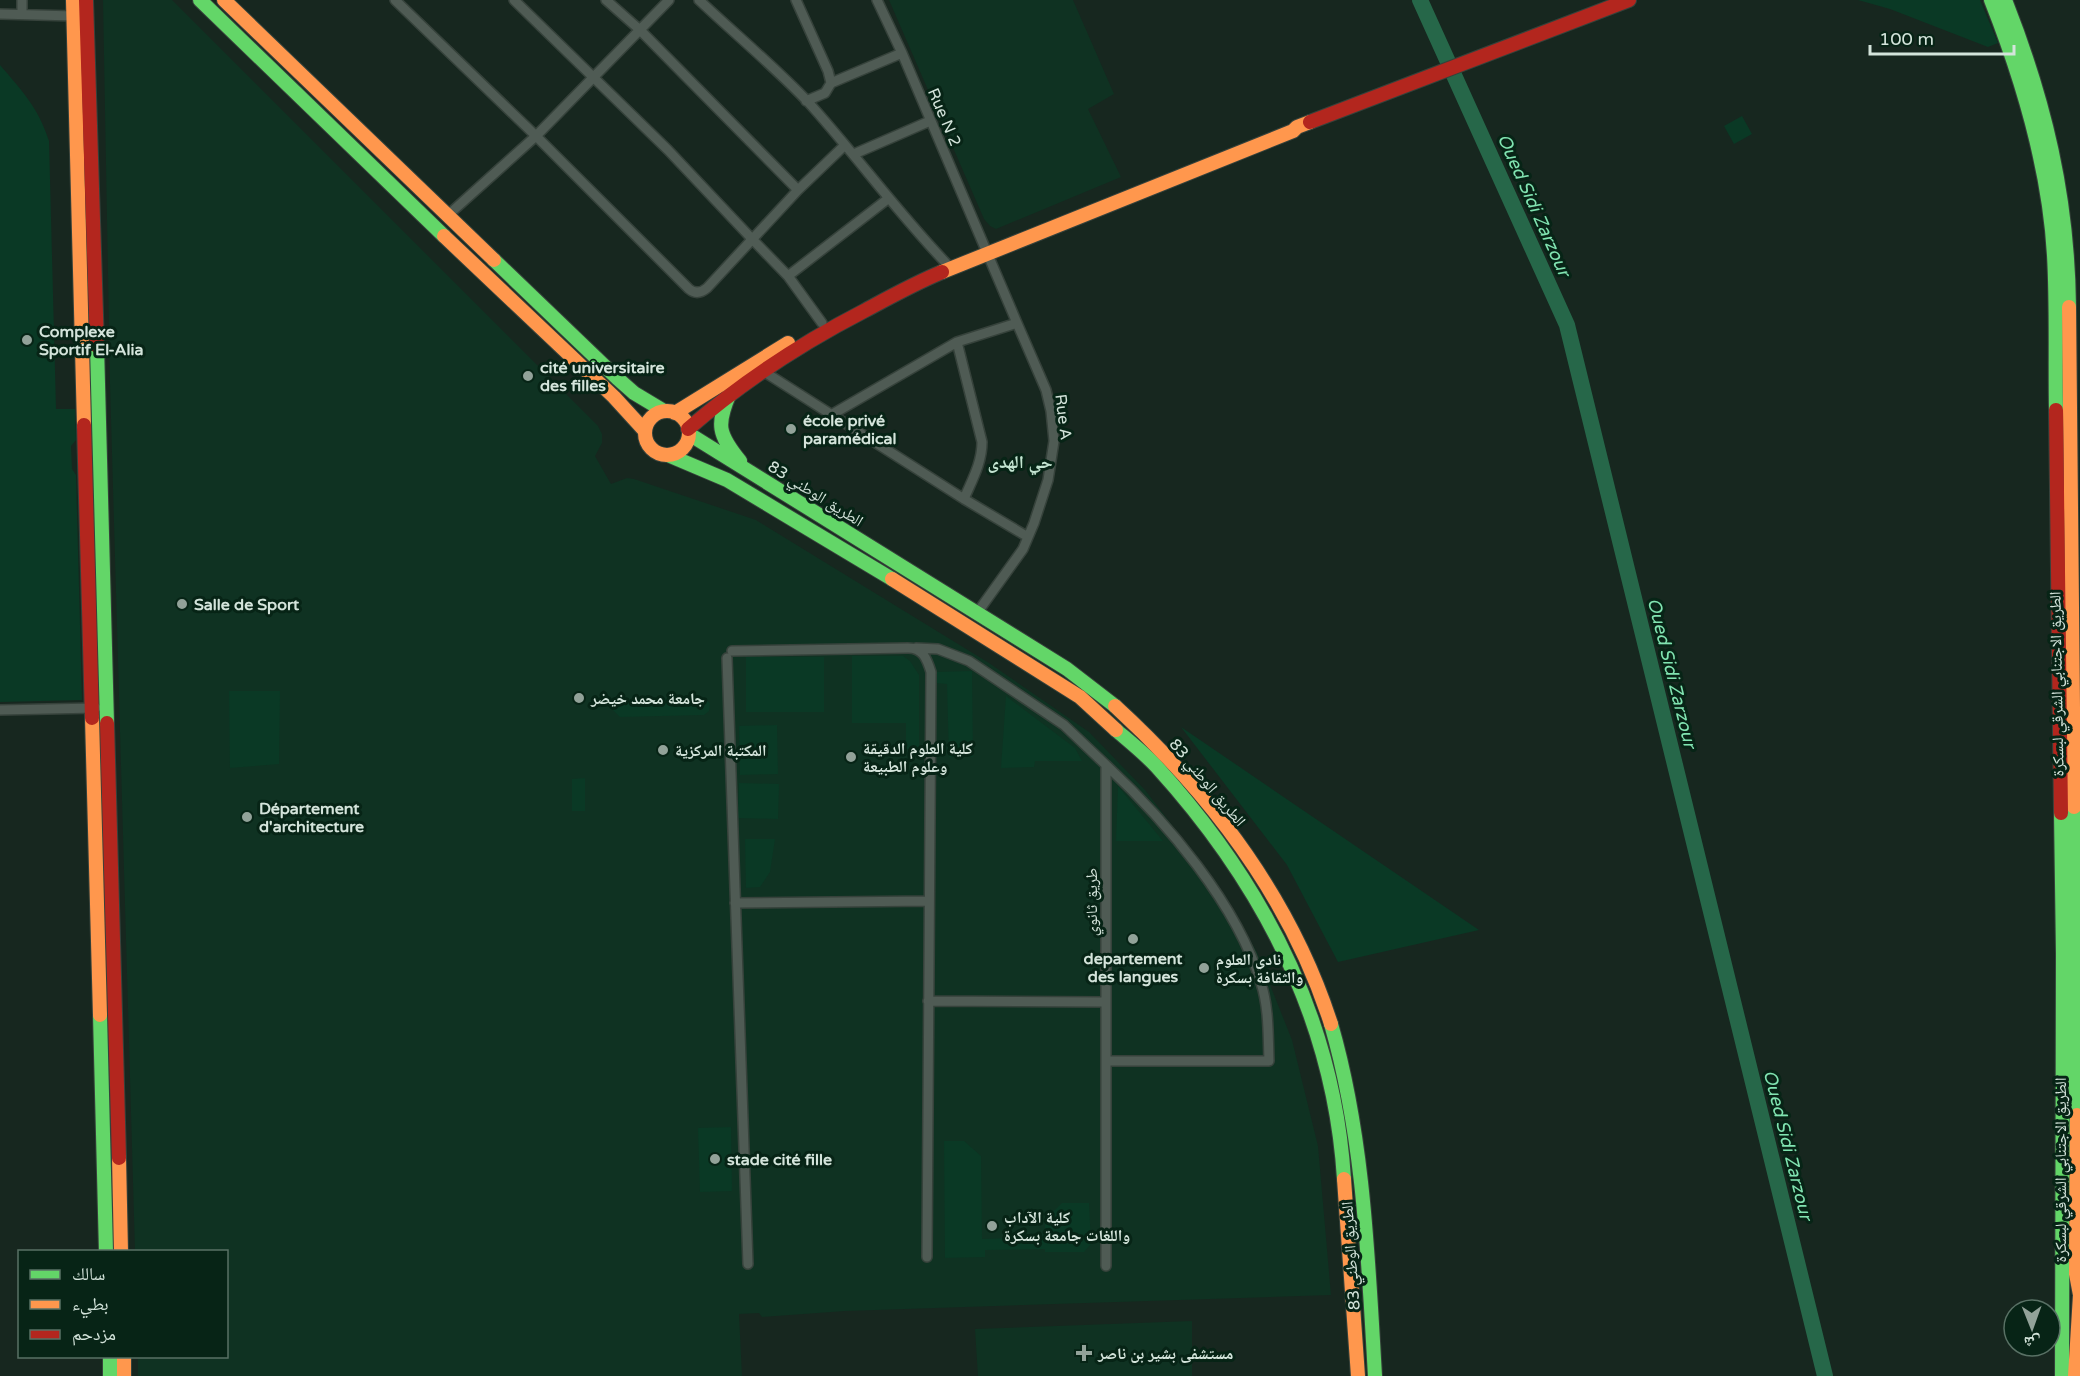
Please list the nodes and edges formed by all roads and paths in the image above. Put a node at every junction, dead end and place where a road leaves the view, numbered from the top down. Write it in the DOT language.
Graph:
graph roads {
  1 [pos="22,0"];
  2 [pos="73,0"];
  3 [pos="86,0"];
  4 [pos="200,0"];
  5 [pos="224,0"];
  6 [pos="395,0"];
  7 [pos="514,0"];
  8 [pos="606,0"];
  9 [pos="669,0"];
  10 [pos="699,0"];
  11 [pos="796,0"];
  12 [pos="877,0"];
  13 [pos="1629,0"];
  14 [pos="1991,0"];
  15 [pos="2006,0"];
  16 [pos="22,13"];
  17 [pos="0,14"];
  18 [pos="74,15"];
  19 [pos="640,30"];
  20 [pos="902,53"];
  21 [pos="595,77"];
  22 [pos="831,83"];
  23 [pos="806,101"];
  24 [pos="930,121"];
  25 [pos="536,136"];
  26 [pos="845,145"];
  27 [pos="854,154"];
  28 [pos="798,190"];
  29 [pos="888,198"];
  30 [pos="447,216"];
  31 [pos="753,240"];
  32 [pos="986,250"];
  33 [pos="946,262"];
  34 [pos="788,276"];
  35 [pos="822,323"];
  36 [pos="1017,323"];
  37 [pos="957,342"];
  38 [pos="763,371"];
  39 [pos="730,393"];
  40 [pos="670,412"];
  41 [pos="831,415"];
  42 [pos="645,431"];
  43 [pos="688,431"];
  44 [pos="668,456"];
  45 [pos="747,469"];
  46 [pos="964,499"];
  47 [pos="1028,537"];
  48 [pos="2070,558"];
  49 [pos="977,613"];
  50 [pos="916,648"];
  51 [pos="107,707"];
  52 [pos="93,708"];
  53 [pos="0,710"];
  54 [pos="1106,765"];
  55 [pos="929,901"];
  56 [pos="735,903"];
  57 [pos="928,1001"];
  58 [pos="1106,1002"];
  59 [pos="1106,1061"];
  60 [pos="2074,1082"];
  61 [pos="106,1250"];
  62 [pos="121,1250"];
  63 [pos="927,1257"];
  64 [pos="748,1264"];
  65 [pos="1106,1266"];
  66 [pos="2064,1293"];
  67 [pos="2080,1295"];
  68 [pos="110,1358"];
  69 [pos="124,1358"];
  70 [pos="110,1376"];
  71 [pos="124,1376"];
  72 [pos="1358,1376"];
  73 [pos="1375,1376"];
  74 [pos="2062,1376"];
  75 [pos="2075,1376"];
  1 -- 16 [label="street"];
  2 -- 18 [label="main road"];
  3 -- 51 [label="main road"];
  4 -- 42 [label="main road"];
  5 -- 30 [label="main road"];
  6 -- 25 [label="street"];
  7 -- 21 [label="street"];
  8 -- 19 [label="street"];
  9 -- 19 [label="street"];
  10 -- 23 [label="street"];
  11 -- 22 [label="street"];
  12 -- 20 [label="street, Rue N 2"];
  13 -- 32 [label="main road"];
  14 -- 48 [label="main road, الطريق الاجتنابي الشرقي لبسكرة"];
  15 -- 48 [label="main road, الطريق الاجتنابي الشرقي لبسكرة"];
  16 -- 17 [label="street"];
  16 -- 18 [label="street"];
  18 -- 52 [label="main road"];
  19 -- 21 [label="street"];
  19 -- 28 [label="street"];
  20 -- 22 [label="street"];
  20 -- 24 [label="street, Rue N 2"];
  21 -- 25 [label="street"];
  21 -- 31 [label="street"];
  22 -- 23 [label="street"];
  23 -- 26 [label="street"];
  24 -- 27 [label="street"];
  24 -- 32 [label="street, Rue N 2"];
  25 -- 30 [label="street"];
  25 -- 31 [label="street"];
  26 -- 27 [label="street"];
  26 -- 28 [label="street"];
  27 -- 29 [label="street"];
  28 -- 31 [label="street"];
  29 -- 33 [label="street"];
  29 -- 34 [label="street"];
  30 -- 40 [label="main road"];
  31 -- 34 [label="street"];
  32 -- 33 [label="main road"];
  32 -- 36 [label="street, Rue A"];
  32 -- 38 [label="main road"];
  33 -- 35 [label="main road"];
  34 -- 35 [label="street"];
  35 -- 40 [label="main road"];
  36 -- 37 [label="street"];
  36 -- 47 [label="street, Rue A"];
  37 -- 41 [label="street"];
  37 -- 46 [label="street"];
  38 -- 39 [label="main road"];
  38 -- 41 [label="street"];
  39 -- 43 [label="main road"];
  39 -- 45 [label="main road"];
  40 -- 42 [label="main road"];
  40 -- 43 [label="main road"];
  41 -- 46 [label="street"];
  42 -- 44 [label="main road"];
  43 -- 44 [label="main road"];
  43 -- 45 [label="main road, الطريق الوطني 83"];
  44 -- 72 [label="main road, الطريق الوطني 83"];
  45 -- 49 [label="main road, الطريق الوطني 83"];
  46 -- 47 [label="street"];
  47 -- 49 [label="street, Rue A"];
  48 -- 60 [label="main road, الطريق الاجتنابي الشرقي لبسكرة"];
  49 -- 73 [label="main road, الطريق الوطني 83"];
  50 -- 54 [label="street"];
  50 -- 55 [label="street"];
  50 -- 56 [label="street"];
  51 -- 52 [label="street"];
  51 -- 62 [label="main road"];
  52 -- 53 [label="street"];
  52 -- 61 [label="main road"];
  54 -- 58 [label="street, طريق ثانوي"];
  54 -- 59 [label="street"];
  55 -- 56 [label="street"];
  55 -- 57 [label="street"];
  56 -- 64 [label="street"];
  57 -- 58 [label="street"];
  57 -- 63 [label="street"];
  58 -- 59 [label="street, طريق ثانوي"];
  59 -- 65 [label="street, طريق ثانوي"];
  60 -- 66 [label="main road, الطريق الاجتنابي الشرقي لبسكرة"];
  60 -- 67 [label="main road, الطريق الاجتنابي الشرقي لبسكرة"];
  66 -- 67 [label="street"];
  66 -- 74 [label="main road, الطريق الاجتنابي الشرقي لبسكرة"];
  67 -- 75 [label="main road, الطريق الاجتنابي الشرقي لبسكرة"];
  68 -- 70 [label="main road"];
  69 -- 71 [label="main road"];
}
